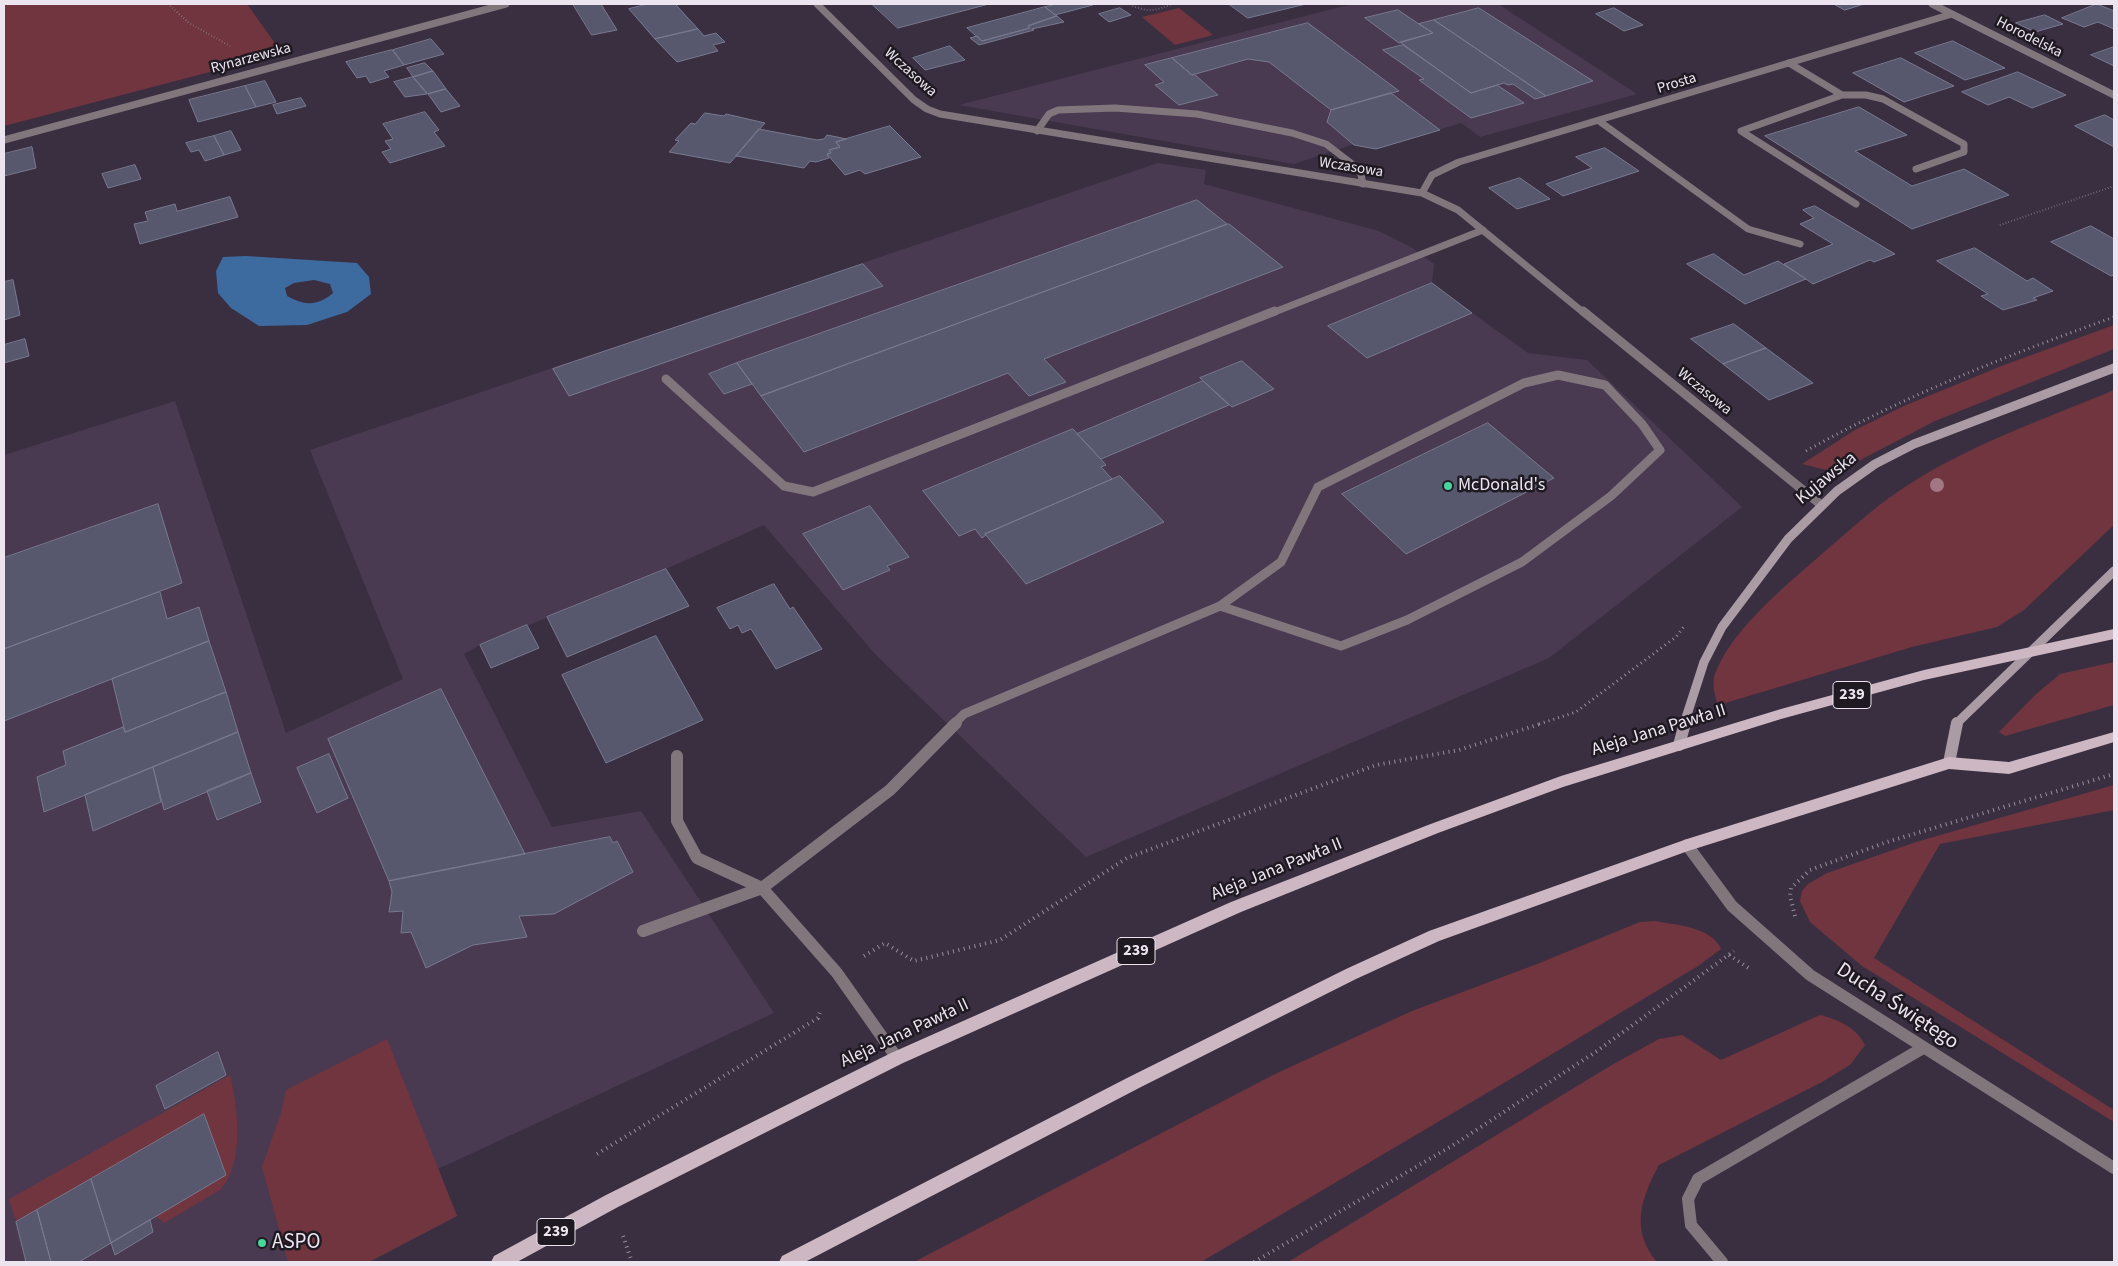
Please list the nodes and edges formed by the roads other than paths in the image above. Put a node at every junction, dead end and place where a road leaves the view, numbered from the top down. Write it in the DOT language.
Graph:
graph roads {
  1 [pos="506,4"];
  2 [pos="817,4"];
  3 [pos="1932,4"];
  4 [pos="1952,14"];
  5 [pos="1789,64"];
  6 [pos="1842,95"];
  7 [pos="2114,95"];
  8 [pos="1599,121"];
  9 [pos="1037,131"];
  10 [pos="4,140"];
  11 [pos="1916,168"];
  12 [pos="1363,184"];
  13 [pos="1422,193"];
  14 [pos="1856,204"];
  15 [pos="1483,230"];
  16 [pos="1800,244"];
  17 [pos="2114,368"];
  18 [pos="666,379"];
  19 [pos="1820,504"];
  20 [pos="2114,571"];
  21 [pos="1220,606"];
  22 [pos="2114,634"];
  23 [pos="2027,652"];
  24 [pos="2114,737"];
  25 [pos="1679,745"];
  26 [pos="677,756"];
  27 [pos="1949,763"];
  28 [pos="1687,845"];
  29 [pos="762,888"];
  30 [pos="643,931"];
  31 [pos="1923,1048"];
  32 [pos="897,1058"];
  33 [pos="2114,1168"];
  34 [pos="500,1262"];
  35 [pos="788,1262"];
  36 [pos="1722,1262"];
  1 -- 10 [label="street, Rynarzewska"];
  2 -- 9 [label="street, Wczasowa"];
  3 -- 4 [label="street, Horodelska"];
  4 -- 5 [label="street, Prosta"];
  4 -- 7 [label="street, Horodelska"];
  5 -- 6 [label="street"];
  5 -- 8 [label="street, Prosta"];
  6 -- 11 [label="street"];
  6 -- 14 [label="street"];
  8 -- 13 [label="street, Prosta"];
  8 -- 16 [label="street"];
  9 -- 12 [label="street, Wczasowa"];
  9 -- 12 [label="street"];
  12 -- 13 [label="street, Wczasowa"];
  13 -- 15 [label="street, Wczasowa"];
  15 -- 18 [label="street"];
  15 -- 19 [label="street, Wczasowa"];
  17 -- 19 [label="main road, Kujawska"];
  19 -- 25 [label="main road, Kujawska"];
  20 -- 23 [label="main road"];
  21 -- 21 [label="street"];
  21 -- 29 [label="street"];
  22 -- 23 [label="main road, Aleja Jana Pawła II / 239"];
  23 -- 25 [label="main road, Aleja Jana Pawła II / 239"];
  23 -- 27 [label="main road"];
  24 -- 27 [label="main road"];
  25 -- 32 [label="main road, Aleja Jana Pawła II / 239"];
  26 -- 29 [label="street"];
  27 -- 28 [label="main road"];
  28 -- 31 [label="street, Ducha Świętego"];
  28 -- 35 [label="main road"];
  29 -- 30 [label="street"];
  29 -- 32 [label="street"];
  31 -- 33 [label="street, Ducha Świętego"];
  31 -- 36 [label="street"];
  32 -- 34 [label="main road, Aleja Jana Pawła II / 239"];
}
